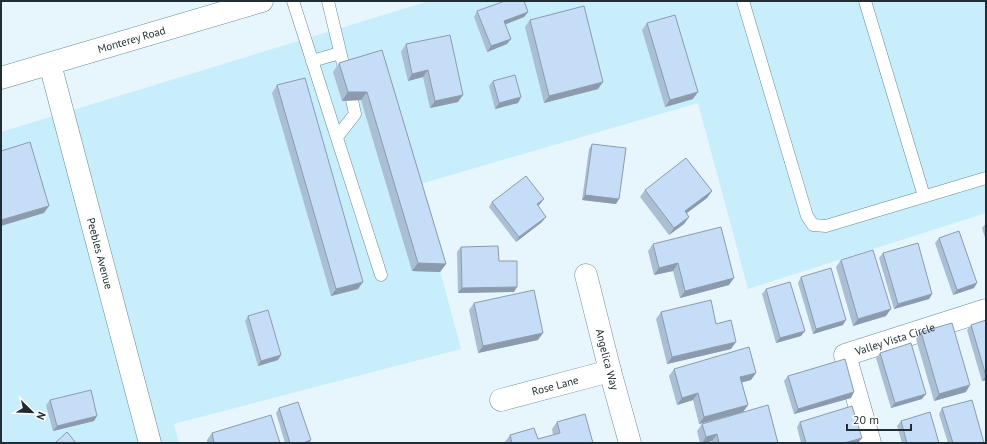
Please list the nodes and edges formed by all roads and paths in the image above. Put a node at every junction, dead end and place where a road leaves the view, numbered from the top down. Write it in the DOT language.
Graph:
graph roads {
  1 [pos="262,1"];
  2 [pos="293,1"];
  3 [pos="328,1"];
  4 [pos="743,1"];
  5 [pos="865,1"];
  6 [pos="340,53"];
  7 [pos="312,61"];
  8 [pos="50,64"];
  9 [pos="344,68"];
  10 [pos="1,78"];
  11 [pos="352,100"];
  12 [pos="337,137"];
  13 [pos="986,178"];
  14 [pos="924,196"];
  15 [pos="382,275"];
  16 [pos="586,276"];
  17 [pos="986,310"];
  18 [pos="610,371"];
  19 [pos="501,400"];
  20 [pos="150,443"];
  21 [pos="630,443"];
  22 [pos="870,443"];
  1 -- 8 [label="street, Monterey Road"];
  2 -- 7 [label="lane"];
  3 -- 6 [label="lane"];
  4 -- 14 [label="lane"];
  5 -- 14 [label="lane"];
  6 -- 7 [label="lane"];
  6 -- 9 [label="lane"];
  7 -- 12 [label="lane"];
  8 -- 10 [label="street, Monterey Road"];
  8 -- 20 [label="street, Peebles Avenue"];
  11 -- 12 [label="lane"];
  12 -- 15 [label="lane"];
  13 -- 14 [label="lane"];
  16 -- 18 [label="street, Angelica Way"];
  17 -- 22 [label="street, Valley Vista Circle"];
  18 -- 19 [label="street, Rose Lane"];
  18 -- 21 [label="street, Angelica Way"];
}
